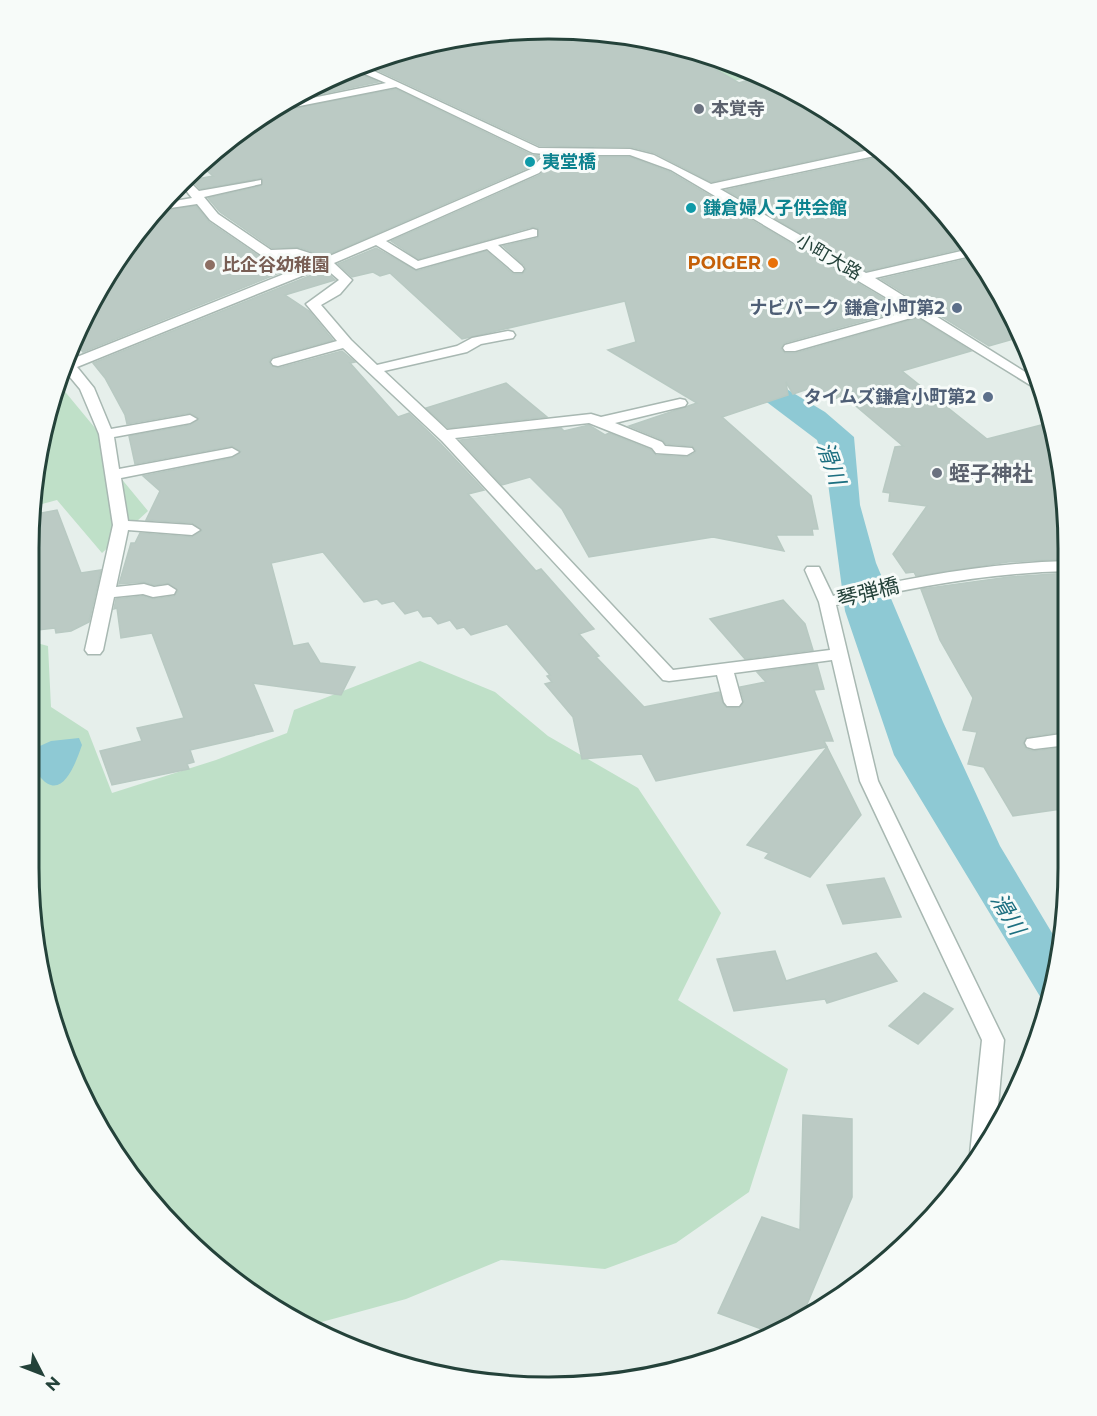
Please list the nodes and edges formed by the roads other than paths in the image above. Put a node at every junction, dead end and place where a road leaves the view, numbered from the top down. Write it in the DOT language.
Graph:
graph roads {
  1 [pos="369,72"];
  2 [pos="397,84"];
  3 [pos="299,104"];
  4 [pos="553,153"];
  5 [pos="870,153"];
  6 [pos="256,182"];
  7 [pos="189,187"];
  8 [pos="710,188"];
  9 [pos="199,198"];
  10 [pos="174,204"];
  11 [pos="533,232"];
  12 [pos="376,240"];
  13 [pos="489,244"];
  14 [pos="964,254"];
  15 [pos="326,262"];
  16 [pos="518,269"];
  17 [pos="268,270"];
  18 [pos="864,277"];
  19 [pos="919,312"];
  20 [pos="508,335"];
  21 [pos="346,343"];
  22 [pos="790,348"];
  23 [pos="75,362"];
  24 [pos="278,362"];
  25 [pos="376,369"];
  26 [pos="71,371"];
  27 [pos="1030,382"];
  28 [pos="680,403"];
  29 [pos="190,418"];
  30 [pos="603,421"];
  31 [pos="106,434"];
  32 [pos="444,435"];
  33 [pos="687,451"];
  34 [pos="231,452"];
  35 [pos="114,475"];
  36 [pos="121,525"];
  37 [pos="192,530"];
  38 [pos="1058,567"];
  39 [pos="813,570"];
  40 [pos="168,590"];
  41 [pos="106,594"];
  42 [pos="826,602"];
  43 [pos="94,650"];
  44 [pos="837,654"];
  45 [pos="724,669"];
  46 [pos="733,702"];
  47 [pos="1058,740"];
  48 [pos="1034,743"];
  49 [pos="984,1131"];
  1 -- 2 [label="street"];
  2 -- 3 [label="street"];
  2 -- 4 [label="street"];
  4 -- 8 [label="street, 小町大路"];
  4 -- 12 [label="street"];
  5 -- 8 [label="street"];
  6 -- 9 [label="street"];
  7 -- 9 [label="street"];
  8 -- 18 [label="street, 小町大路"];
  9 -- 10 [label="street"];
  9 -- 17 [label="street"];
  11 -- 13 [label="street"];
  12 -- 13 [label="street"];
  12 -- 15 [label="street"];
  13 -- 16 [label="street"];
  14 -- 18 [label="street"];
  15 -- 17 [label="street"];
  15 -- 17 [label="street"];
  15 -- 21 [label="street"];
  17 -- 23 [label="street"];
  18 -- 19 [label="street, 小町大路"];
  19 -- 22 [label="street"];
  19 -- 27 [label="street, 小町大路"];
  20 -- 25 [label="street"];
  21 -- 24 [label="street"];
  21 -- 25 [label="street"];
  25 -- 32 [label="street"];
  26 -- 31 [label="street"];
  28 -- 30 [label="street"];
  29 -- 31 [label="street"];
  30 -- 32 [label="street"];
  30 -- 33 [label="street"];
  31 -- 35 [label="street"];
  32 -- 45 [label="street"];
  34 -- 35 [label="street"];
  35 -- 36 [label="street"];
  36 -- 37 [label="street"];
  36 -- 41 [label="street"];
  38 -- 42 [label="street, 琴弾橋"];
  39 -- 42 [label="street"];
  40 -- 41 [label="street"];
  41 -- 43 [label="street"];
  42 -- 44 [label="street"];
  44 -- 45 [label="street"];
  44 -- 49 [label="street"];
  45 -- 46 [label="street"];
  47 -- 48 [label="street"];
}
